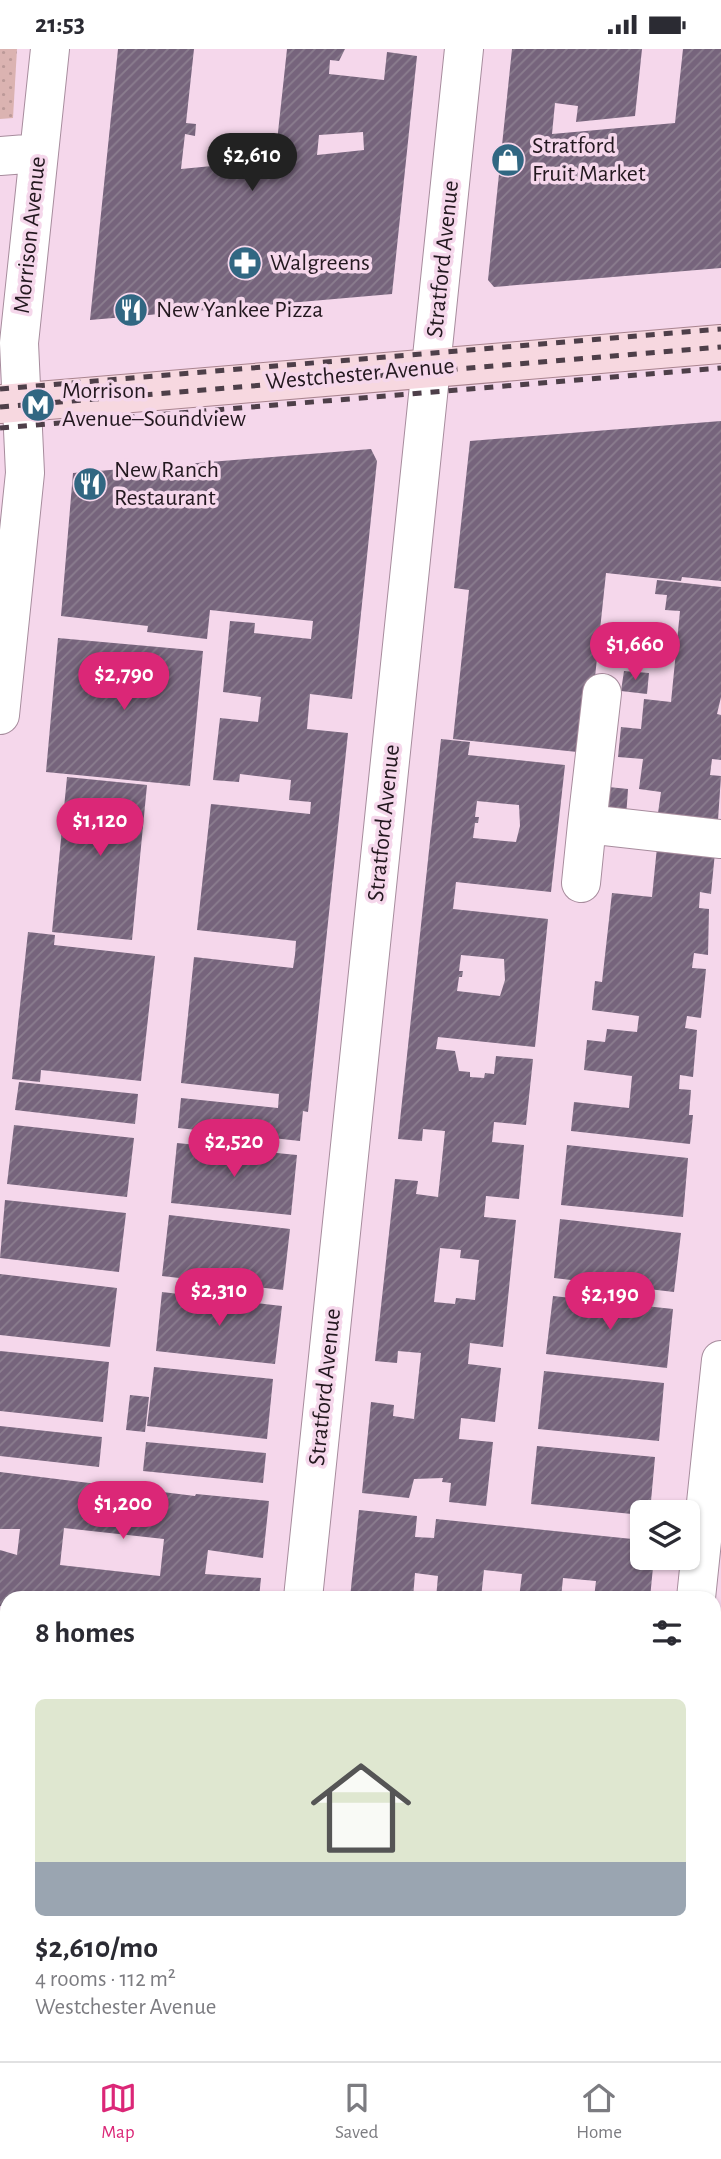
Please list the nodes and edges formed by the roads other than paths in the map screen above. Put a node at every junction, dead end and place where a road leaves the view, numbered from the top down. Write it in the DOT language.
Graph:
graph roads {
  1 [pos="50,49"];
  2 [pos="464,49"];
  3 [pos="39,153"];
  4 [pos="0,156"];
  5 [pos="721,344"];
  6 [pos="431,368"];
  7 [pos="11,403"];
  8 [pos="602,693"];
  9 [pos="0,715"];
  10 [pos="587,824"];
  11 [pos="721,839"];
  12 [pos="580,883"];
  13 [pos="721,1360"];
  14 [pos="304,1591"];
  15 [pos="697,1591"];
  1 -- 3 [label="street, Morrison Avenue"];
  2 -- 6 [label="street, Stratford Avenue"];
  3 -- 4 [label="street"];
  3 -- 7 [label="street, Morrison Avenue"];
  5 -- 6 [label="main road, Westchester Avenue"];
  6 -- 7 [label="main road, Westchester Avenue"];
  6 -- 14 [label="street, Stratford Avenue"];
  7 -- 9 [label="street, Morrison Avenue"];
  8 -- 10 [label="street"];
  10 -- 11 [label="street"];
  10 -- 12 [label="street"];
  13 -- 15 [label="street"];
}
